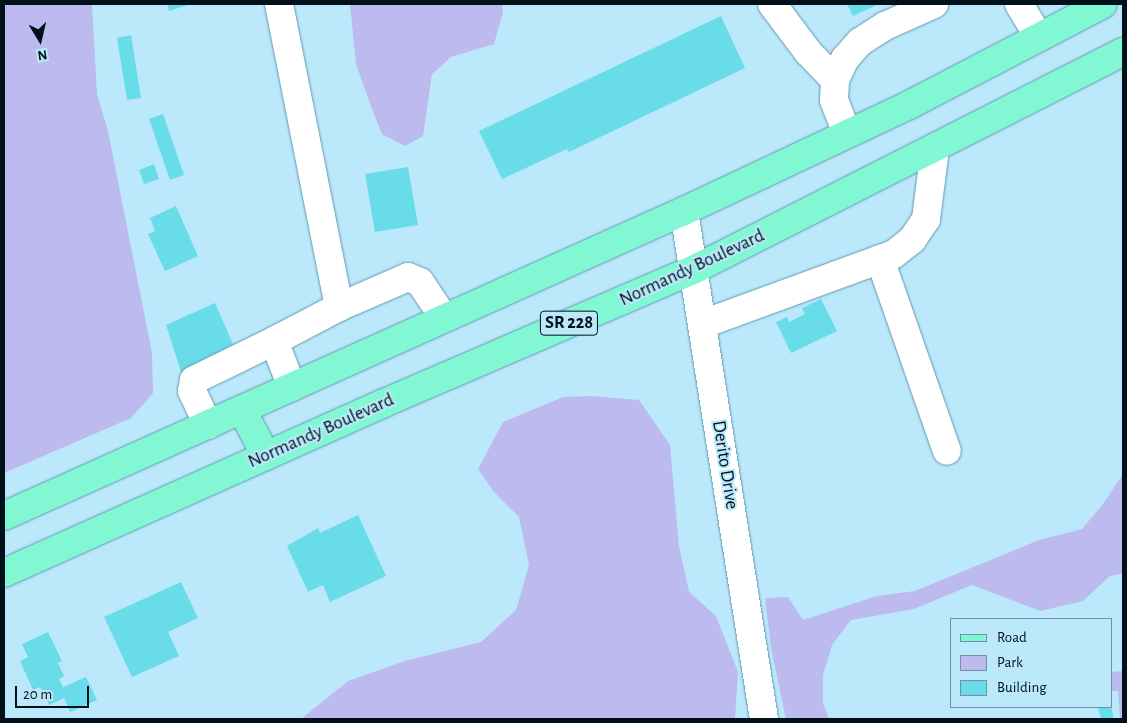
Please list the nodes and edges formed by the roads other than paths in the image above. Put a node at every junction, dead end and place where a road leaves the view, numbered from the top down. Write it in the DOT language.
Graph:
graph roads {
  1 [pos="279,4"];
  2 [pos="772,4"];
  3 [pos="934,4"];
  4 [pos="1019,4"];
  5 [pos="1103,4"];
  6 [pos="1039,37"];
  7 [pos="1123,52"];
  8 [pos="835,80"];
  9 [pos="848,134"];
  10 [pos="935,149"];
  11 [pos="684,211"];
  12 [pos="880,259"];
  13 [pos="695,269"];
  14 [pos="339,306"];
  15 [pos="444,318"];
  16 [pos="703,324"];
  17 [pos="274,341"];
  18 [pos="292,387"];
  19 [pos="242,410"];
  20 [pos="208,425"];
  21 [pos="947,451"];
  22 [pos="266,456"];
  23 [pos="4,516"];
  24 [pos="4,574"];
  25 [pos="764,719"];
  1 -- 14 [label="street"];
  2 -- 8 [label="street"];
  3 -- 8 [label="street"];
  4 -- 6 [label="street"];
  5 -- 6 [label="main road"];
  6 -- 9 [label="main road"];
  7 -- 10 [label="main road, Normandy Boulevard / SR 228"];
  8 -- 9 [label="street"];
  9 -- 11 [label="main road"];
  10 -- 12 [label="street"];
  10 -- 13 [label="main road, Normandy Boulevard / SR 228"];
  11 -- 13 [label="street, Derito Drive"];
  11 -- 15 [label="main road"];
  12 -- 16 [label="street"];
  12 -- 21 [label="street"];
  13 -- 16 [label="street, Derito Drive"];
  13 -- 22 [label="main road, Normandy Boulevard / SR 228"];
  14 -- 15 [label="street"];
  14 -- 17 [label="street"];
  15 -- 18 [label="main road"];
  16 -- 25 [label="street, Derito Drive"];
  17 -- 18 [label="street"];
  17 -- 20 [label="street"];
  18 -- 19 [label="main road"];
  19 -- 20 [label="main road"];
  19 -- 22 [label="main road"];
  20 -- 23 [label="main road"];
  22 -- 24 [label="main road, Normandy Boulevard / SR 228"];
}
